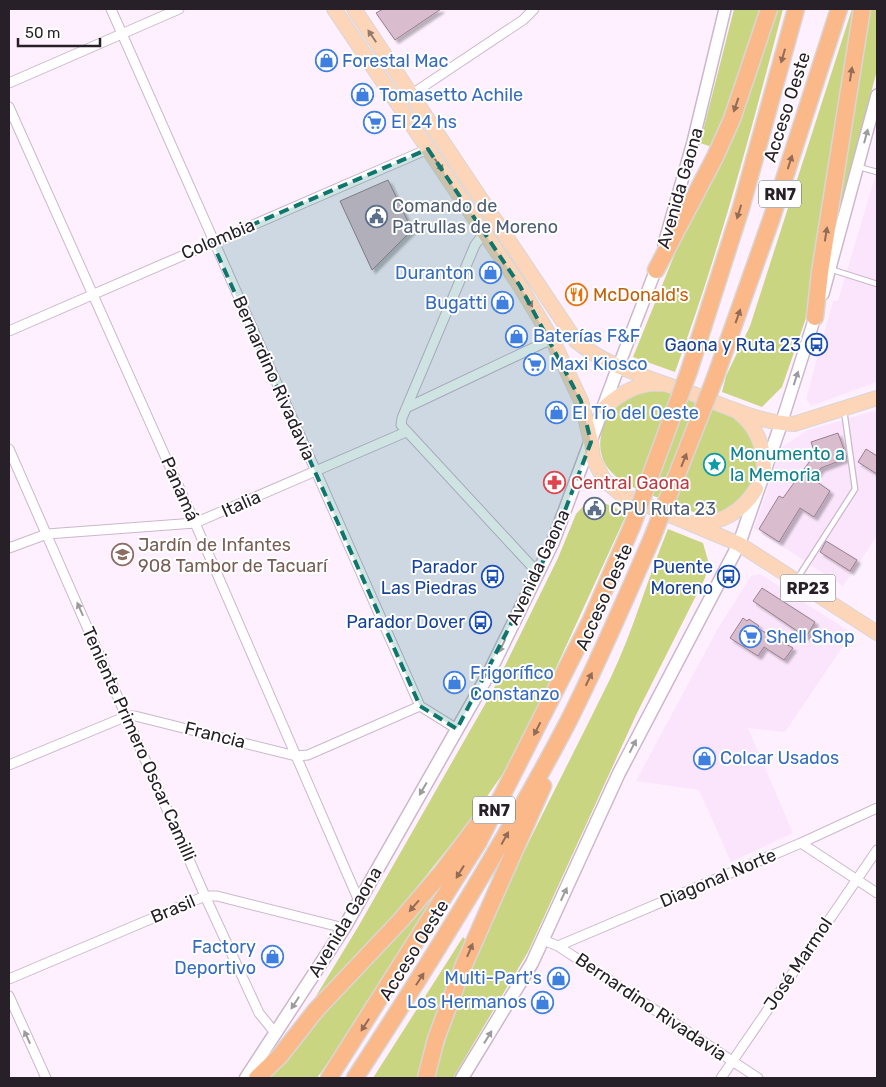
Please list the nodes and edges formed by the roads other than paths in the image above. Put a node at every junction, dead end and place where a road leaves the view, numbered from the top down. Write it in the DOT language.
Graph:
graph roads {
  1 [pos="111,9"];
  2 [pos="179,9"];
  3 [pos="334,9"];
  4 [pos="354,9"];
  5 [pos="534,9"];
  6 [pos="725,9"];
  7 [pos="769,9"];
  8 [pos="796,9"];
  9 [pos="839,9"];
  10 [pos="862,9"];
  11 [pos="122,33"];
  12 [pos="9,83"];
  13 [pos="412,94"];
  14 [pos="877,95"];
  15 [pos="9,107"];
  16 [pos="428,149"];
  17 [pos="858,166"];
  18 [pos="877,172"];
  19 [pos="485,232"];
  20 [pos="212,242"];
  21 [pos="656,270"];
  22 [pos="830,270"];
  23 [pos="877,284"];
  24 [pos="93,294"];
  25 [pos="815,318"];
  26 [pos="9,331"];
  27 [pos="552,339"];
  28 [pos="619,365"];
  29 [pos="670,385"];
  30 [pos="877,398"];
  31 [pos="406,408"];
  32 [pos="604,408"];
  33 [pos="843,408"];
  34 [pos="734,410"];
  35 [pos="781,424"];
  36 [pos="406,432"];
  37 [pos="591,442"];
  38 [pos="9,449"];
  39 [pos="764,469"];
  40 [pos="316,472"];
  41 [pos="756,489"];
  42 [pos="688,522"];
  43 [pos="195,523"];
  44 [pos="47,534"];
  45 [pos="738,544"];
  46 [pos="9,548"];
  47 [pos="537,572"];
  48 [pos="796,580"];
  49 [pos="877,634"];
  50 [pos="420,706"];
  51 [pos="126,716"];
  52 [pos="567,723"];
  53 [pos="457,729"];
  54 [pos="525,753"];
  55 [pos="296,756"];
  56 [pos="9,765"];
  57 [pos="877,808"];
  58 [pos="801,843"];
  59 [pos="877,850"];
  60 [pos="856,879"];
  61 [pos="877,893"];
  62 [pos="205,896"];
  63 [pos="358,900"];
  64 [pos="344,928"];
  65 [pos="543,940"];
  66 [pos="558,946"];
  67 [pos="9,979"];
  68 [pos="9,996"];
  69 [pos="276,1034"];
  70 [pos="732,1061"];
  71 [pos="46,1078"];
  72 [pos="246,1078"];
  73 [pos="257,1078"];
  74 [pos="329,1078"];
  75 [pos="355,1078"];
  76 [pos="426,1078"];
  77 [pos="462,1078"];
  78 [pos="721,1078"];
  79 [pos="758,1078"];
  1 -- 11 [label="street, Bernardino Rivadavia"];
  2 -- 11 [label="street"];
  3 -- 16 [label="main road, RP23"];
  13 -- 4 [label="main road, one-way"];
  5 -- 13 [label="street"];
  6 -- 21 [label="street, Avenida Gaona"];
  7 -- 21 [label="highway, one-way"];
  8 -- 54 [label="highway, Acceso Oeste / RN7, one-way, bridge"];
  52 -- 9 [label="highway, Acceso Oeste / RN7, one-way, bridge"];
  25 -- 10 [label="highway, one-way"];
  11 -- 12 [label="street"];
  11 -- 20 [label="street, Bernardino Rivadavia"];
  13 -- 28 [label="main road"];
  17 -- 14 [label="street, one-way"];
  15 -- 24 [label="street, Panamá"];
  16 -- 19 [label="main road, RP23, one-way"];
  16 -- 20 [label="street, Colombia"];
  17 -- 18 [label="lane"];
  17 -- 22 [label="street"];
  19 -- 27 [label="main road, RP23, one-way"];
  19 -- 31 [label="street"];
  20 -- 24 [label="street, Colombia"];
  20 -- 40 [label="street, Bernardino Rivadavia"];
  21 -- 28 [label="street, Avenida Gaona"];
  22 -- 23 [label="lane"];
  22 -- 25 [label="street"];
  24 -- 26 [label="street, Colombia"];
  24 -- 43 [label="street, Panamá"];
  35 -- 25 [label="street, one-way"];
  27 -- 31 [label="street"];
  27 -- 37 [label="main road, RP23"];
  28 -- 29 [label="main road"];
  28 -- 32 [label="main road, Avenida Gaona"];
  29 -- 32 [label="main road"];
  29 -- 34 [label="main road"];
  30 -- 33 [label="main road"];
  31 -- 36 [label="street"];
  32 -- 37 [label="main road, Avenida Gaona"];
  33 -- 35 [label="main road"];
  33 -- 48 [label="lane"];
  34 -- 35 [label="main road"];
  34 -- 39 [label="main road"];
  35 -- 39 [label="main road"];
  36 -- 40 [label="street, Italia"];
  36 -- 47 [label="street"];
  37 -- 42 [label="main road, RP23"];
  37 -- 47 [label="main road, Avenida Gaona"];
  38 -- 44 [label="street, Teniente Primero Oscar Camilli"];
  39 -- 41 [label="main road"];
  40 -- 43 [label="street, Italia"];
  40 -- 50 [label="street, Bernardino Rivadavia"];
  41 -- 42 [label="main road"];
  41 -- 45 [label="main road"];
  42 -- 45 [label="main road, RP23"];
  43 -- 44 [label="street, Italia"];
  43 -- 55 [label="street, Panamá"];
  44 -- 46 [label="street, Italia"];
  51 -- 44 [label="street, Teniente Primero Oscar Camilli, one-way"];
  45 -- 48 [label="main road, RP23"];
  65 -- 45 [label="main road, one-way"];
  47 -- 53 [label="main road, Avenida Gaona, one-way"];
  48 -- 49 [label="main road, RP23"];
  50 -- 53 [label="street"];
  50 -- 55 [label="street, Francia"];
  51 -- 55 [label="street, Francia"];
  51 -- 56 [label="street"];
  51 -- 62 [label="street, Teniente Primero Oscar Camilli"];
  75 -- 52 [label="highway, Acceso Oeste / RN7, one-way"];
  76 -- 52 [label="highway, one-way"];
  53 -- 63 [label="main road, Avenida Gaona, one-way"];
  54 -- 73 [label="highway, one-way"];
  54 -- 74 [label="highway, Acceso Oeste / RN7, one-way"];
  55 -- 63 [label="street, Panamá"];
  57 -- 58 [label="street, Diagonal Norte"];
  58 -- 60 [label="street"];
  58 -- 66 [label="street, Diagonal Norte"];
  59 -- 60 [label="street, José Marmol"];
  60 -- 61 [label="street"];
  60 -- 70 [label="street, José Marmol"];
  62 -- 64 [label="street, Brasil"];
  62 -- 67 [label="street, Brasil"];
  62 -- 69 [label="street, Teniente Primero Oscar Camilli"];
  63 -- 64 [label="main road, Avenida Gaona"];
  64 -- 69 [label="main road, Avenida Gaona, one-way"];
  65 -- 66 [label="street, Bernardino Rivadavia"];
  77 -- 65 [label="main road, one-way"];
  66 -- 70 [label="street, Bernardino Rivadavia"];
  71 -- 68 [label="street, one-way"];
  69 -- 72 [label="main road, Avenida Gaona"];
  70 -- 78 [label="street, José Marmol"];
  70 -- 79 [label="street, Bernardino Rivadavia"];
}
